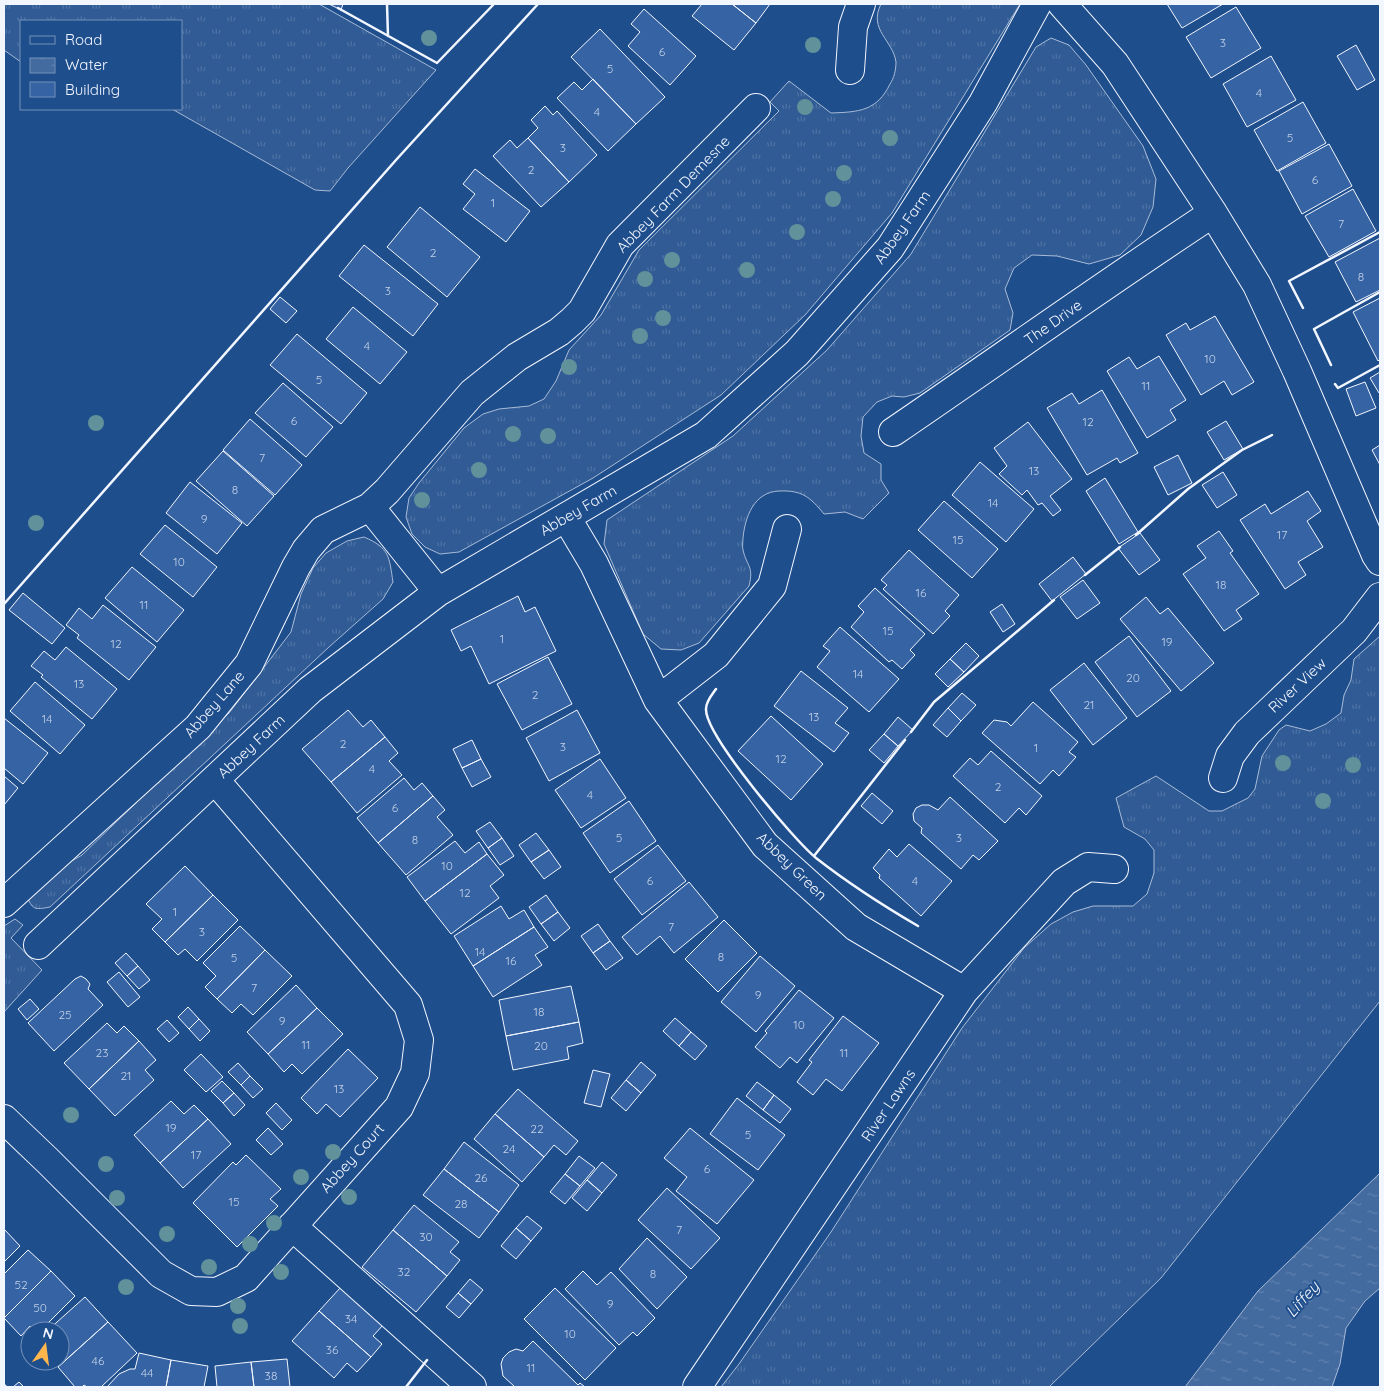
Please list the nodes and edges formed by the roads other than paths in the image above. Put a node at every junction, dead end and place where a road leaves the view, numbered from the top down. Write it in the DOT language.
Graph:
graph roads {
  1 [pos="861,4"];
  2 [pos="1037,4"];
  3 [pos="1062,4"];
  4 [pos="850,70"];
  5 [pos="756,108"];
  6 [pos="1213,213"];
  7 [pos="560,332"];
  8 [pos="894,432"];
  9 [pos="370,507"];
  10 [pos="566,517"];
  11 [pos="787,529"];
  12 [pos="1380,560"];
  13 [pos="438,592"];
  14 [pos="1380,597"];
  15 [pos="658,700"];
  16 [pos="1223,778"];
  17 [pos="215,780"];
  18 [pos="1114,869"];
  19 [pos="4,903"];
  20 [pos="38,945"];
  21 [pos="964,991"];
  22 [pos="4,1120"];
  23 [pos="292,1226"];
  24 [pos="472,1387"];
  25 [pos="697,1387"];
  1 -- 4 [label="street"];
  2 -- 10 [label="street, Abbey Farm"];
  3 -- 6 [label="street"];
  5 -- 7 [label="street, Abbey Farm Demesne"];
  6 -- 8 [label="street, The Drive"];
  6 -- 12 [label="street"];
  7 -- 9 [label="street, Abbey Lane"];
  9 -- 13 [label="street"];
  9 -- 19 [label="street, Abbey Lane"];
  10 -- 13 [label="street, Abbey Farm"];
  10 -- 15 [label="street, Abbey Green"];
  11 -- 15 [label="street"];
  13 -- 17 [label="street, Abbey Farm"];
  14 -- 16 [label="street, River View"];
  15 -- 21 [label="street, Abbey Green"];
  17 -- 20 [label="street, Abbey Farm"];
  17 -- 23 [label="street, Abbey Court"];
  18 -- 21 [label="street, River Lawns"];
  21 -- 25 [label="street, River Lawns"];
  22 -- 23 [label="street, Abbey Court"];
  23 -- 24 [label="street"];
}
